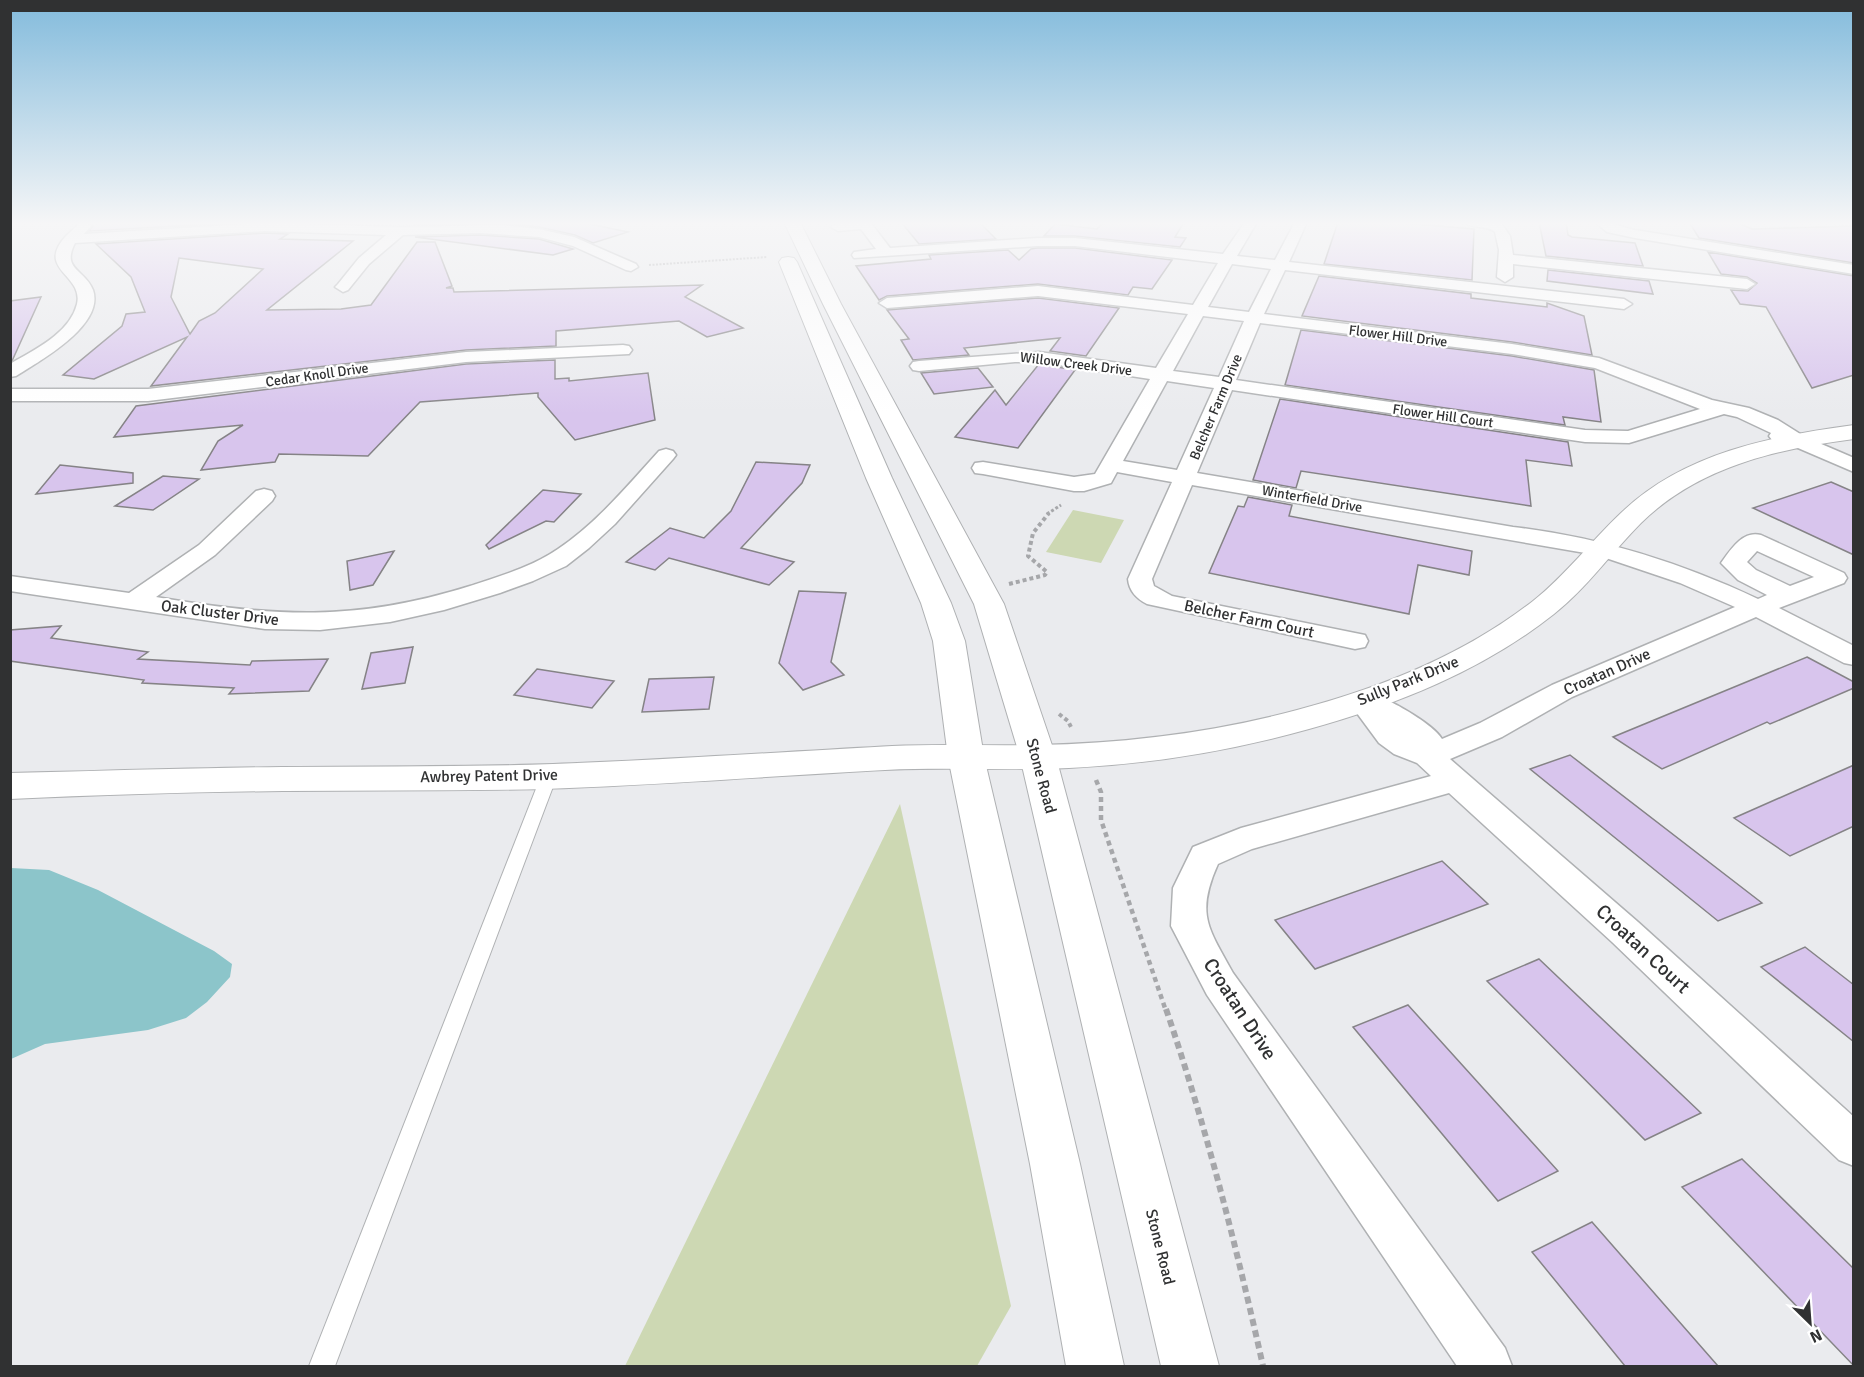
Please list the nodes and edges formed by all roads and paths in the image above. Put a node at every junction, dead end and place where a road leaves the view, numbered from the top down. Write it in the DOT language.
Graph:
graph roads {
  1 [pos="82,286"];
  2 [pos="798,286"];
  3 [pos="823,286"];
  4 [pos="1212,286"];
  5 [pos="1269,286"];
  6 [pos="1463,286"];
  7 [pos="1505,286"];
  8 [pos="1506,291"];
  9 [pos="887,303"];
  10 [pos="1624,304"];
  11 [pos="1197,311"];
  12 [pos="1254,318"];
  13 [pos="623,350"];
  14 [pos="919,366"];
  15 [pos="10,372"];
  16 [pos="1161,375"];
  17 [pos="1227,385"];
  18 [pos="10,395"];
  19 [pos="1721,409"];
  20 [pos="1854,432"];
  21 [pos="1798,441"];
  22 [pos="666,455"];
  23 [pos="1112,465"];
  24 [pos="1854,466"];
  25 [pos="983,468"];
  26 [pos="1186,477"];
  27 [pos="1084,484"];
  28 [pos="264,496"];
  29 [pos="1598,556"];
  30 [pos="14,586"];
  31 [pos="980,587"];
  32 [pos="1145,591"];
  33 [pos="1789,596"];
  34 [pos="134,602"];
  35 [pos="1755,609"];
  36 [pos="1355,641"];
  37 [pos="1854,657"];
  38 [pos="1362,701"];
  39 [pos="966,757"];
  40 [pos="1038,757"];
  41 [pos="1442,768"];
  42 [pos="549,776"];
  43 [pos="10,786"];
  44 [pos="1854,1146"];
  45 [pos="322,1366"];
  46 [pos="1095,1366"];
  47 [pos="1190,1366"];
  48 [pos="1487,1366"];
  1 -- 15 [label="street"];
  2 -- 39 [label="main road"];
  3 -- 31 [label="main road, Stone Road"];
  4 -- 11 [label="street"];
  5 -- 12 [label="street, Belcher Farm Drive"];
  6 -- 8 [label="street"];
  7 -- 8 [label="street"];
  8 -- 10 [label="street"];
  9 -- 11 [label="street, Flower Hill Drive"];
  11 -- 12 [label="street, Flower Hill Drive"];
  11 -- 16 [label="street"];
  12 -- 17 [label="street, Belcher Farm Drive"];
  12 -- 19 [label="street, Flower Hill Drive"];
  13 -- 18 [label="street, Cedar Knoll Drive"];
  14 -- 16 [label="street, Willow Creek Drive"];
  16 -- 17 [label="street, Flower Hill Court"];
  16 -- 23 [label="street"];
  17 -- 19 [label="street, Flower Hill Court"];
  17 -- 26 [label="street, Belcher Farm Drive"];
  19 -- 21 [label="street, Flower Hill Drive"];
  20 -- 21 [label="main road, Sully Park Drive"];
  21 -- 24 [label="street, Flower Hill Drive"];
  21 -- 29 [label="main road, Sully Park Drive"];
  22 -- 34 [label="street, Oak Cluster Drive"];
  23 -- 26 [label="street, Winterfield Drive"];
  23 -- 27 [label="street"];
  25 -- 27 [label="street"];
  26 -- 29 [label="street, Winterfield Drive"];
  26 -- 32 [label="street, Belcher Farm Drive"];
  27 -- 31 [label="path"];
  28 -- 34 [label="street"];
  29 -- 35 [label="street, Winterfield Drive"];
  29 -- 38 [label="main road, Sully Park Drive"];
  30 -- 34 [label="street, Oak Cluster Drive"];
  31 -- 40 [label="main road, Stone Road"];
  32 -- 36 [label="street, Belcher Farm Court"];
  33 -- 35 [label="street, Croatan Drive"];
  35 -- 37 [label="street, Winterfield Drive"];
  35 -- 41 [label="street, Croatan Drive"];
  38 -- 40 [label="main road, Sully Park Drive"];
  38 -- 41 [label="street, Croatan Court"];
  39 -- 40 [label="main road, Sully Park Drive"];
  39 -- 42 [label="main road, Awbrey Patent Drive"];
  39 -- 46 [label="main road"];
  40 -- 47 [label="main road, Stone Road"];
  41 -- 44 [label="street, Croatan Court"];
  41 -- 48 [label="street, Croatan Drive"];
  42 -- 43 [label="main road, Awbrey Patent Drive"];
  42 -- 45 [label="lane"];
}
